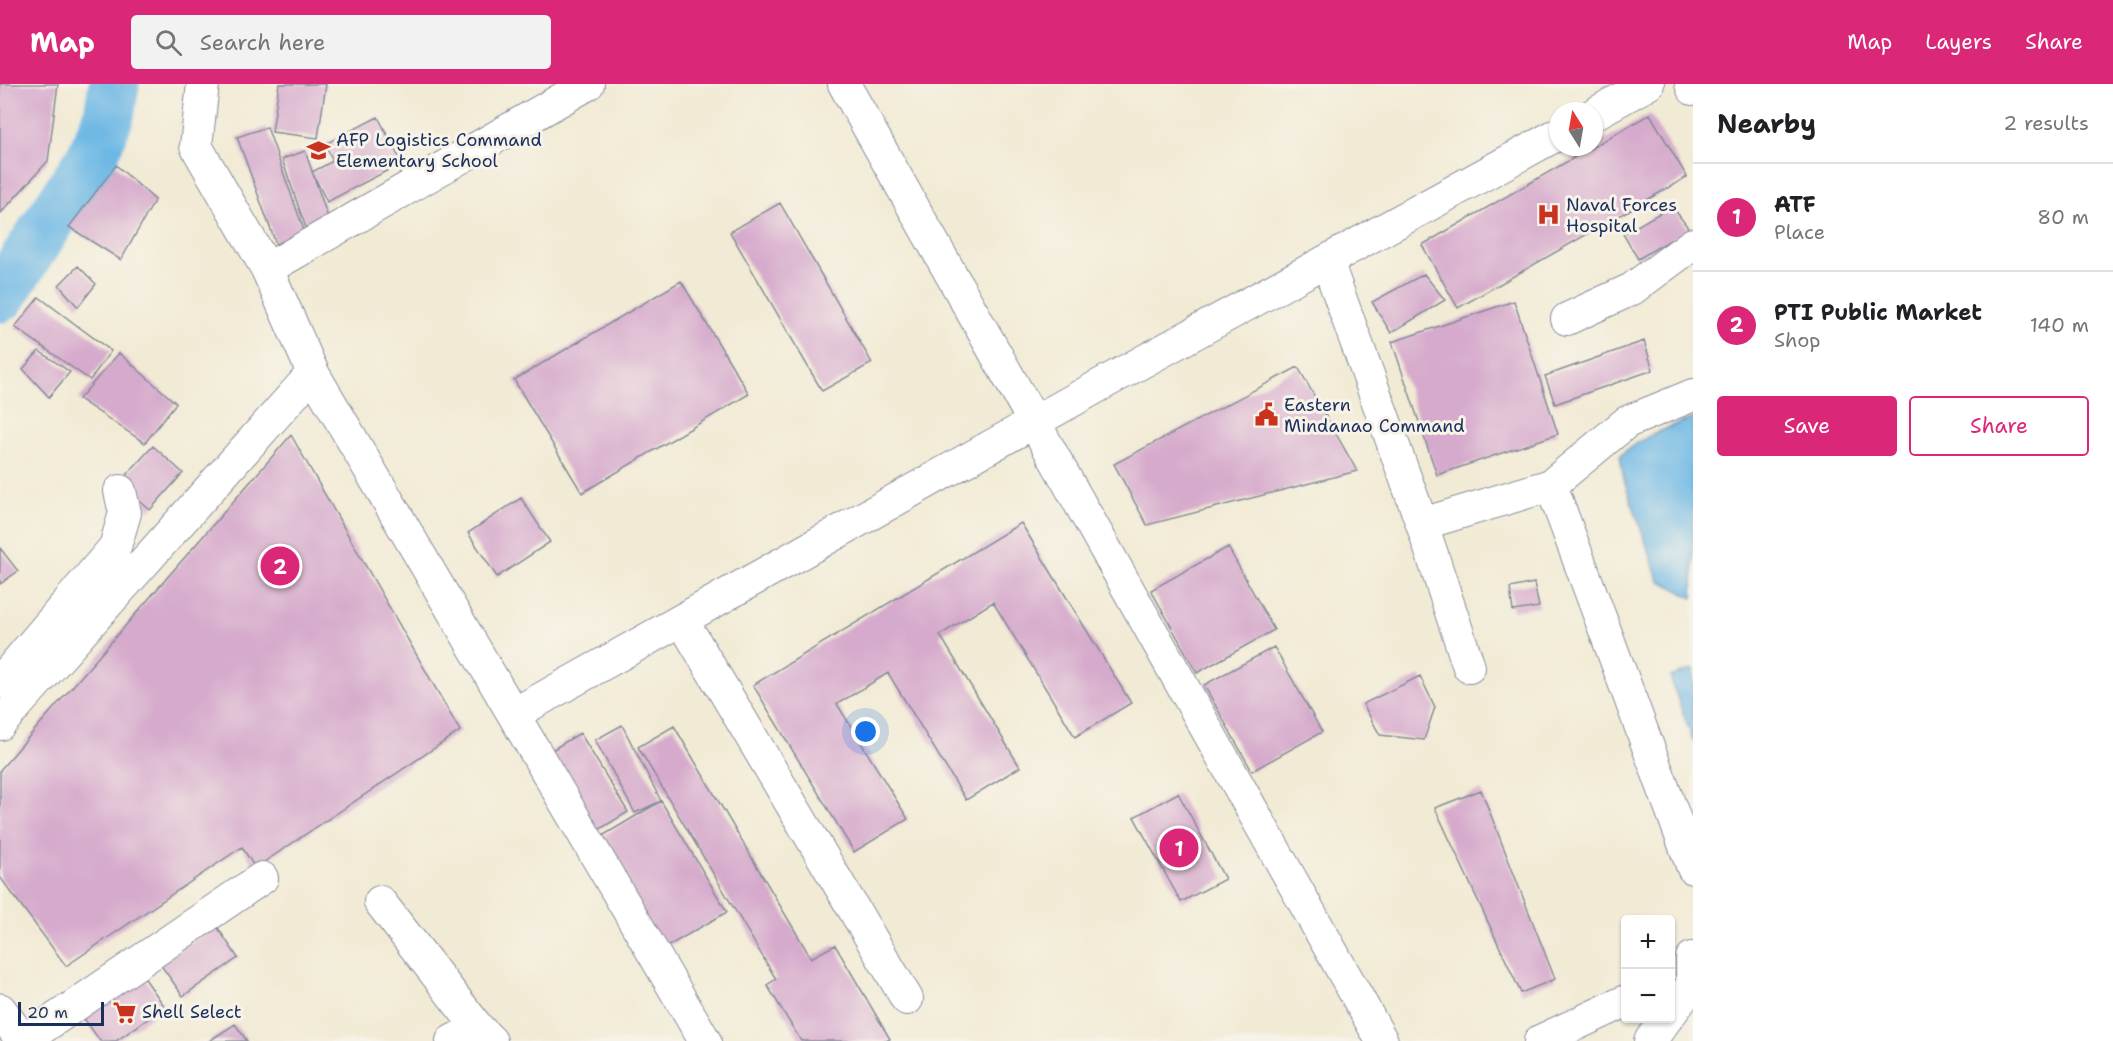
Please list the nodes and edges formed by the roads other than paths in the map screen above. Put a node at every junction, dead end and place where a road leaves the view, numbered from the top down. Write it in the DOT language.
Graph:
graph roads {
  1 [pos="203,84"];
  2 [pos="588,84"];
  3 [pos="844,84"];
  4 [pos="1648,84"];
  5 [pos="1691,84"];
  6 [pos="1693,89"];
  7 [pos="1603,109"];
  8 [pos="1549,139"];
  9 [pos="1693,244"];
  10 [pos="1327,261"];
  11 [pos="267,269"];
  12 [pos="1567,319"];
  13 [pos="313,373"];
  14 [pos="1693,395"];
  15 [pos="1034,422"];
  16 [pos="1551,485"];
  17 [pos="120,491"];
  18 [pos="1422,524"];
  19 [pos="682,620"];
  20 [pos="1469,667"];
  21 [pos="0,682"];
  22 [pos="514,714"];
  23 [pos="0,724"];
  24 [pos="1693,868"];
  25 [pos="262,878"];
  26 [pos="380,902"];
  27 [pos="1693,958"];
  28 [pos="1675,973"];
  29 [pos="907,999"];
  30 [pos="1621,1003"];
  31 [pos="1675,1008"];
  32 [pos="0,1010"];
  33 [pos="1663,1023"];
  34 [pos="474,1036"];
  35 [pos="23,1041"];
  36 [pos="705,1041"];
  37 [pos="1382,1041"];
  38 [pos="1539,1041"];
  39 [pos="1650,1041"];
  1 -- 11 [label="street"];
  2 -- 11 [label="street"];
  3 -- 15 [label="street"];
  4 -- 7 [label="street"];
  5 -- 6 [label="street"];
  8 -- 10 [label="street"];
  9 -- 12 [label="street"];
  10 -- 15 [label="street"];
  10 -- 18 [label="street"];
  11 -- 13 [label="street"];
  13 -- 22 [label="street"];
  13 -- 23 [label="street"];
  14 -- 16 [label="street"];
  15 -- 19 [label="street"];
  15 -- 37 [label="street"];
  16 -- 18 [label="street"];
  16 -- 24 [label="street"];
  17 -- 21 [label="street"];
  18 -- 20 [label="street"];
  19 -- 22 [label="street"];
  19 -- 29 [label="street"];
  22 -- 36 [label="street"];
  25 -- 35 [label="street"];
  26 -- 34 [label="street"];
  27 -- 28 [label="street"];
  27 -- 31 [label="street"];
  30 -- 38 [label="street"];
  32 -- 35 [label="highway"];
  33 -- 39 [label="street"];
}
